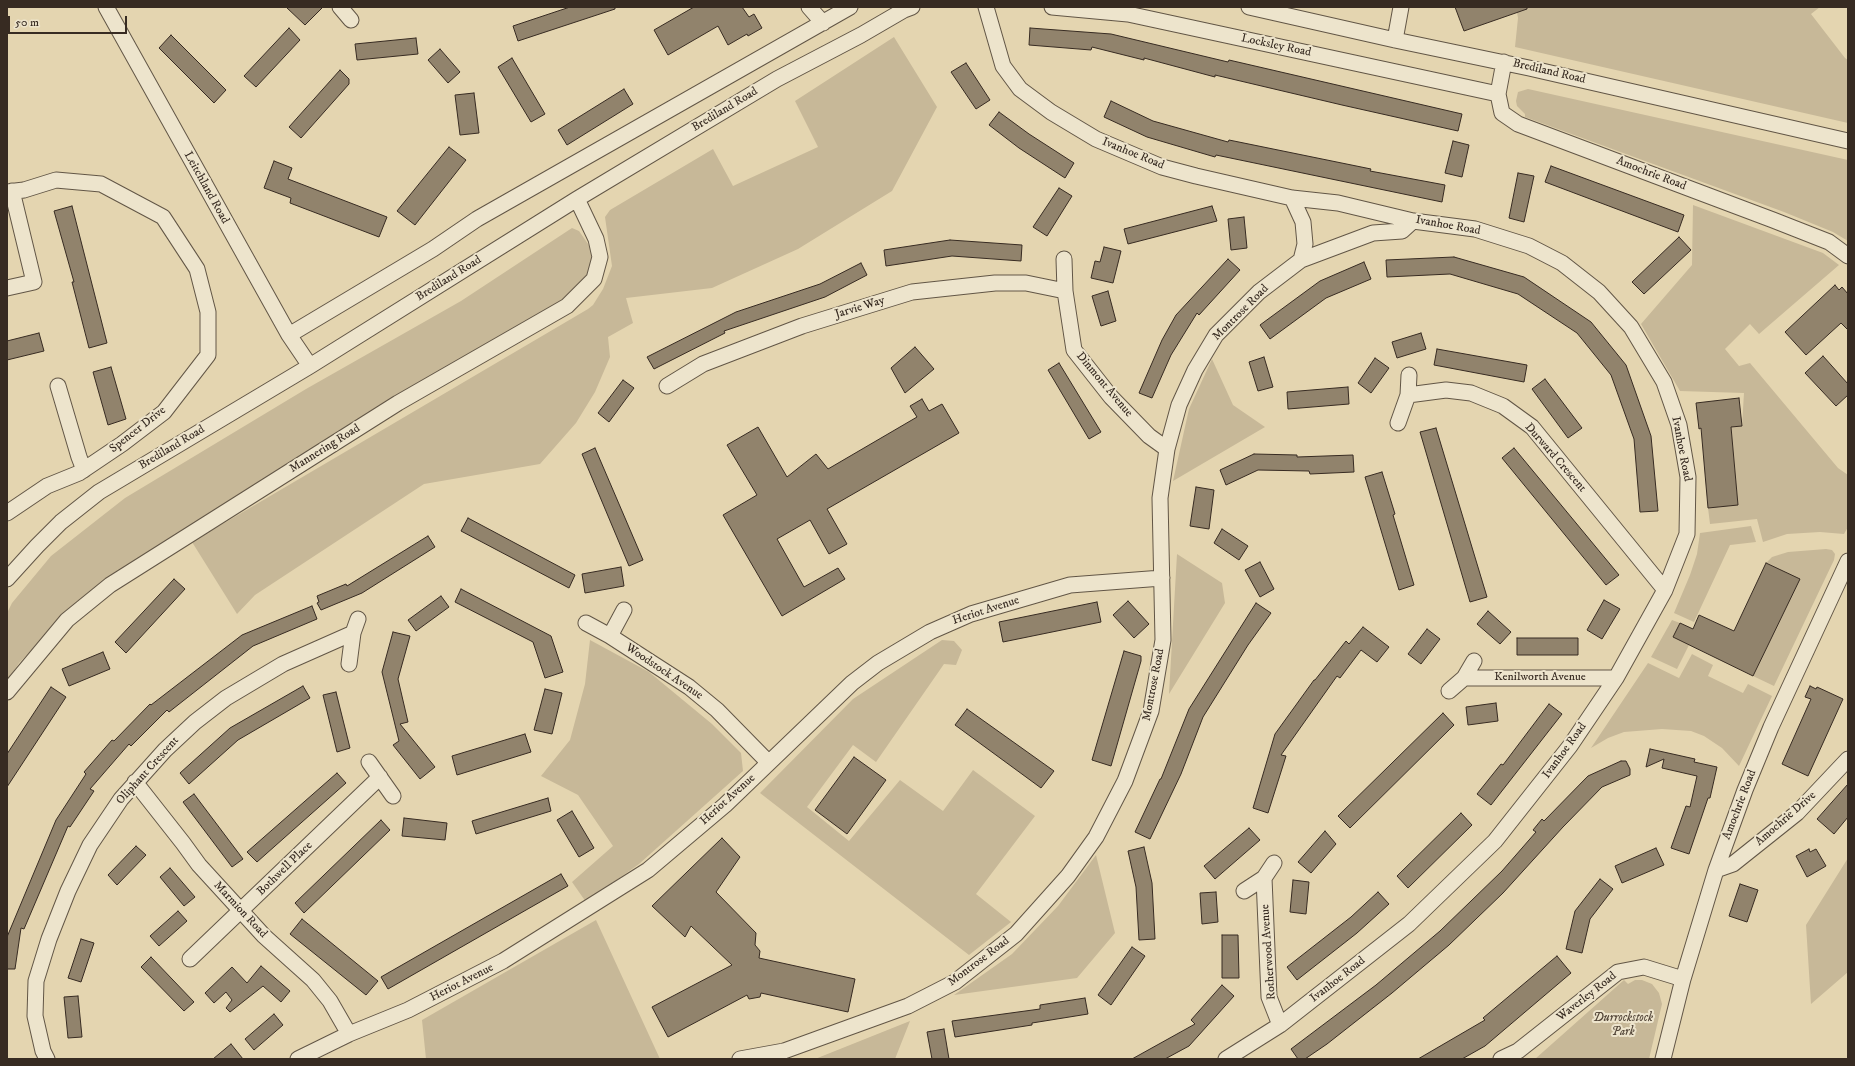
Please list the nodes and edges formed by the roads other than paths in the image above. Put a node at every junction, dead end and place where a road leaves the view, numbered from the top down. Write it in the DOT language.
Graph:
graph roads {
  1 [pos="340,7"];
  2 [pos="809,7"];
  3 [pos="850,7"];
  4 [pos="912,7"];
  5 [pos="986,7"];
  6 [pos="1052,7"];
  7 [pos="1249,7"];
  8 [pos="1398,8"];
  9 [pos="112,9"];
  10 [pos="351,20"];
  11 [pos="823,23"];
  12 [pos="1395,40"];
  13 [pos="1504,62"];
  14 [pos="1498,94"];
  15 [pos="1848,141"];
  16 [pos="9,191"];
  17 [pos="1292,198"];
  18 [pos="577,199"];
  19 [pos="1413,221"];
  20 [pos="1848,256"];
  21 [pos="1064,259"];
  22 [pos="1301,260"];
  23 [pos="7,288"];
  24 [pos="1065,291"];
  25 [pos="289,335"];
  26 [pos="310,366"];
  27 [pos="1409,375"];
  28 [pos="58,386"];
  29 [pos="667,386"];
  30 [pos="1408,395"];
  31 [pos="1398,423"];
  32 [pos="1167,449"];
  33 [pos="84,470"];
  34 [pos="7,514"];
  35 [pos="1848,561"];
  36 [pos="8,576"];
  37 [pos="1162,578"];
  38 [pos="1665,590"];
  39 [pos="624,610"];
  40 [pos="358,619"];
  41 [pos="586,623"];
  42 [pos="352,633"];
  43 [pos="610,636"];
  44 [pos="1474,661"];
  45 [pos="349,664"];
  46 [pos="1464,678"];
  47 [pos="1616,678"];
  48 [pos="1449,691"];
  49 [pos="7,692"];
  50 [pos="1848,759"];
  51 [pos="369,762"];
  52 [pos="769,763"];
  53 [pos="380,777"];
  54 [pos="135,782"];
  55 [pos="393,796"];
  56 [pos="1274,862"];
  57 [pos="1716,870"];
  58 [pos="1264,878"];
  59 [pos="1244,891"];
  60 [pos="241,912"];
  61 [pos="190,959"];
  62 [pos="1683,979"];
  63 [pos="1280,1025"];
  64 [pos="349,1034"];
  65 [pos="47,1059"];
  66 [pos="298,1059"];
  67 [pos="740,1059"];
  68 [pos="1226,1059"];
  69 [pos="1501,1059"];
  70 [pos="1663,1059"];
  1 -- 10 [label="street"];
  2 -- 11 [label="street"];
  3 -- 11 [label="street"];
  4 -- 18 [label="street, Brediland Road"];
  5 -- 17 [label="street, Ivanhoe Road"];
  6 -- 14 [label="street, Locksley Road"];
  7 -- 12 [label="street, Brediland Road"];
  8 -- 12 [label="street"];
  9 -- 25 [label="street, Leitchland Road"];
  11 -- 25 [label="street"];
  12 -- 13 [label="street, Brediland Road"];
  13 -- 14 [label="street, Amochrie Road"];
  13 -- 15 [label="street, Brediland Road"];
  14 -- 20 [label="street, Amochrie Road"];
  16 -- 23 [label="street"];
  16 -- 33 [label="street, Spencer Drive"];
  17 -- 19 [label="street, Ivanhoe Road"];
  17 -- 22 [label="street"];
  18 -- 26 [label="street, Brediland Road"];
  18 -- 49 [label="street, Mannering Road"];
  19 -- 22 [label="street, Montrose Road"];
  19 -- 38 [label="street, Ivanhoe Road"];
  21 -- 24 [label="street, Dinmont Avenue"];
  22 -- 32 [label="street, Montrose Road"];
  24 -- 29 [label="street, Jarvie Way"];
  24 -- 32 [label="street, Dinmont Avenue"];
  25 -- 26 [label="street, Leitchland Road"];
  26 -- 36 [label="street, Brediland Road"];
  27 -- 30 [label="street"];
  28 -- 33 [label="street"];
  30 -- 31 [label="street"];
  30 -- 38 [label="street, Durward Crescent"];
  32 -- 37 [label="street, Montrose Road"];
  33 -- 34 [label="street, Spencer Drive"];
  35 -- 57 [label="street, Amochrie Road"];
  37 -- 52 [label="street, Heriot Avenue"];
  37 -- 67 [label="street, Montrose Road"];
  38 -- 47 [label="street, Ivanhoe Road"];
  39 -- 43 [label="street"];
  40 -- 42 [label="street"];
  41 -- 43 [label="street, Woodstock Avenue"];
  42 -- 45 [label="street"];
  42 -- 54 [label="street, Oliphant Crescent"];
  43 -- 52 [label="street, Woodstock Avenue"];
  44 -- 46 [label="street"];
  46 -- 47 [label="street, Kenilworth Avenue"];
  46 -- 48 [label="street"];
  47 -- 63 [label="street, Ivanhoe Road"];
  50 -- 57 [label="street, Amochrie Drive"];
  51 -- 53 [label="street"];
  52 -- 64 [label="street, Heriot Avenue"];
  53 -- 55 [label="street"];
  53 -- 60 [label="street, Bothwell Place"];
  54 -- 60 [label="street, Marmion Road"];
  54 -- 65 [label="street, Oliphant Crescent"];
  56 -- 58 [label="street"];
  57 -- 62 [label="street, Amochrie Road"];
  58 -- 59 [label="street"];
  58 -- 63 [label="street, Rotherwood Avenue"];
  60 -- 61 [label="street, Bothwell Place"];
  60 -- 64 [label="street, Marmion Road"];
  62 -- 69 [label="street, Waverley Road"];
  62 -- 70 [label="street, Amochrie Road"];
  63 -- 68 [label="street, Ivanhoe Road"];
  64 -- 66 [label="street, Heriot Avenue"];
}
